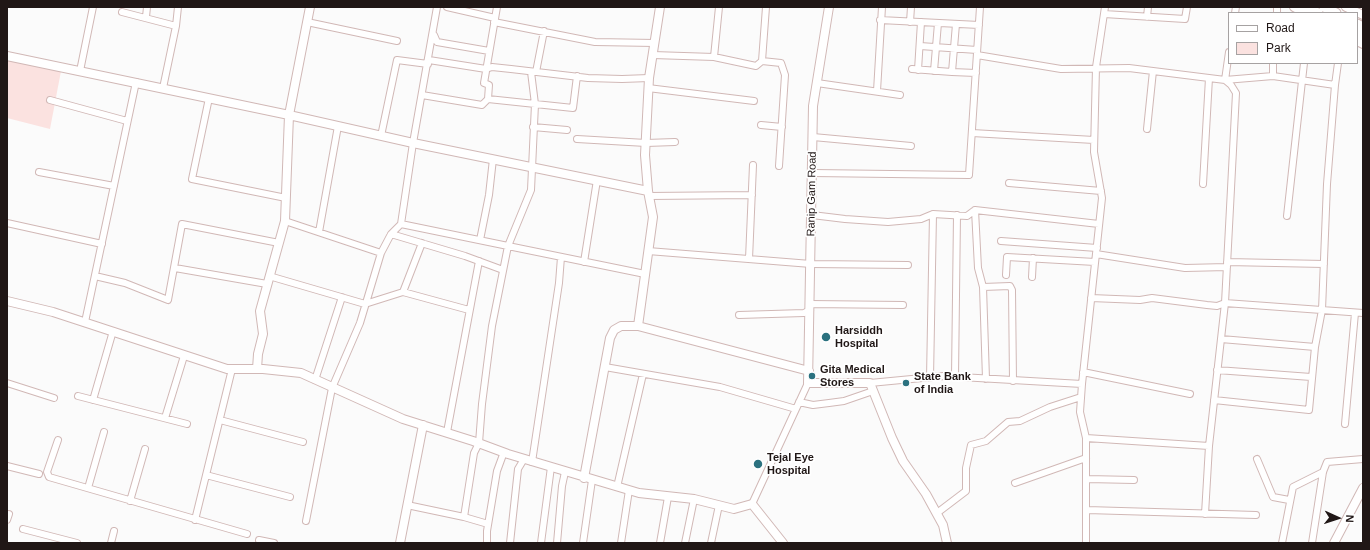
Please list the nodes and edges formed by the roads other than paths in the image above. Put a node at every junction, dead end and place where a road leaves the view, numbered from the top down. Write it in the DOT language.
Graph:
graph roads {
  1 [pos="93,7"];
  2 [pos="147,7"];
  3 [pos="178,7"];
  4 [pos="310,7"];
  5 [pos="437,7"];
  6 [pos="447,7"];
  7 [pos="497,7"];
  8 [pos="660,7"];
  9 [pos="719,7"];
  10 [pos="766,7"];
  11 [pos="830,7"];
  12 [pos="882,7"];
  13 [pos="911,7"];
  14 [pos="980,7"];
  15 [pos="1148,7"];
  16 [pos="1187,7"];
  17 [pos="1294,7"];
  18 [pos="1306,7"];
  19 [pos="1324,7"];
  20 [pos="1346,7"];
  21 [pos="1104,10"];
  22 [pos="122,12"];
  23 [pos="1303,12"];
  24 [pos="1316,12"];
  25 [pos="1334,12"];
  26 [pos="1357,12"];
  27 [pos="146,17"];
  28 [pos="1147,17"];
  29 [pos="495,20"];
  30 [pos="880,20"];
  31 [pos="307,22"];
  32 [pos="910,22"];
  33 [pos="921,22"];
  34 [pos="938,23"];
  35 [pos="956,24"];
  36 [pos="979,25"];
  37 [pos="176,26"];
  38 [pos="544,31"];
  39 [pos="434,35"];
  40 [pos="397,41"];
  41 [pos="655,43"];
  42 [pos="920,46"];
  43 [pos="937,47"];
  44 [pos="954,48"];
  45 [pos="489,51"];
  46 [pos="977,53"];
  47 [pos="653,55"];
  48 [pos="7,56"];
  49 [pos="714,57"];
  50 [pos="1228,59"];
  51 [pos="762,61"];
  52 [pos="429,62"];
  53 [pos="1273,64"];
  54 [pos="1304,64"];
  55 [pos="1338,64"];
  56 [pos="1096,68"];
  57 [pos="486,69"];
  58 [pos="80,70"];
  59 [pos="934,71"];
  60 [pos="1153,71"];
  61 [pos="533,72"];
  62 [pos="952,72"];
  63 [pos="976,73"];
  64 [pos="577,76"];
  65 [pos="1272,76"];
  66 [pos="649,78"];
  67 [pos="1209,78"];
  68 [pos="1225,80"];
  69 [pos="1302,80"];
  70 [pos="136,82"];
  71 [pos="817,83"];
  72 [pos="1335,84"];
  73 [pos="163,88"];
  74 [pos="648,88"];
  75 [pos="877,91"];
  76 [pos="900,94"];
  77 [pos="422,95"];
  78 [pos="209,98"];
  79 [pos="488,99"];
  80 [pos="50,100"];
  81 [pos="754,101"];
  82 [pos="535,104"];
  83 [pos="289,115"];
  84 [pos="128,121"];
  85 [pos="761,125"];
  86 [pos="338,126"];
  87 [pos="534,127"];
  88 [pos="782,127"];
  89 [pos="1147,129"];
  90 [pos="567,130"];
  91 [pos="972,133"];
  92 [pos="381,136"];
  93 [pos="813,137"];
  94 [pos="577,139"];
  95 [pos="1094,140"];
  96 [pos="675,142"];
  97 [pos="413,143"];
  98 [pos="646,143"];
  99 [pos="911,146"];
  100 [pos="493,159"];
  101 [pos="753,165"];
  102 [pos="779,166"];
  103 [pos="531,167"];
  104 [pos="39,172"];
  105 [pos="813,173"];
  106 [pos="597,180"];
  107 [pos="1009,183"];
  108 [pos="1203,184"];
  109 [pos="114,186"];
  110 [pos="1101,191"];
  111 [pos="648,194"];
  112 [pos="752,195"];
  113 [pos="286,198"];
  114 [pos="975,210"];
  115 [pos="933,214"];
  116 [pos="812,215"];
  117 [pos="957,215"];
  118 [pos="1287,216"];
  119 [pos="285,221"];
  120 [pos="7,223"];
  121 [pos="401,224"];
  122 [pos="1100,224"];
  123 [pos="319,232"];
  124 [pos="390,234"];
  125 [pos="480,240"];
  126 [pos="1000,241"];
  127 [pos="278,243"];
  128 [pos="422,243"];
  129 [pos="102,244"];
  130 [pos="508,246"];
  131 [pos="648,251"];
  132 [pos="1097,251"];
  133 [pos="382,253"];
  134 [pos="561,257"];
  135 [pos="1033,258"];
  136 [pos="749,259"];
  137 [pos="478,261"];
  138 [pos="584,262"];
  139 [pos="1095,262"];
  140 [pos="811,264"];
  141 [pos="1324,264"];
  142 [pos="908,265"];
  143 [pos="1227,265"];
  144 [pos="174,268"];
  145 [pos="503,270"];
  146 [pos="645,274"];
  147 [pos="1006,275"];
  148 [pos="95,276"];
  149 [pos="1032,276"];
  150 [pos="268,280"];
  151 [pos="983,287"];
  152 [pos="403,292"];
  153 [pos="342,297"];
  154 [pos="1092,298"];
  155 [pos="7,301"];
  156 [pos="1225,303"];
  157 [pos="366,304"];
  158 [pos="903,305"];
  159 [pos="810,307"];
  160 [pos="469,310"];
  161 [pos="1322,310"];
  162 [pos="1355,313"];
  163 [pos="1363,313"];
  164 [pos="739,315"];
  165 [pos="85,322"];
  166 [pos="638,326"];
  167 [pos="113,332"];
  168 [pos="1221,339"];
  169 [pos="1315,347"];
  170 [pos="184,356"];
  171 [pos="605,367"];
  172 [pos="232,369"];
  173 [pos="257,369"];
  174 [pos="1217,370"];
  175 [pos="808,371"];
  176 [pos="1084,372"];
  177 [pos="643,374"];
  178 [pos="955,377"];
  179 [pos="1311,377"];
  180 [pos="930,378"];
  181 [pos="986,379"];
  182 [pos="315,380"];
  183 [pos="1013,381"];
  184 [pos="808,382"];
  185 [pos="7,383"];
  186 [pos="1082,384"];
  187 [pos="872,387"];
  188 [pos="332,388"];
  189 [pos="1190,394"];
  190 [pos="78,396"];
  191 [pos="1081,397"];
  192 [pos="54,398"];
  193 [pos="93,400"];
  194 [pos="1214,400"];
  195 [pos="799,402"];
  196 [pos="796,409"];
  197 [pos="165,418"];
  198 [pos="220,420"];
  199 [pos="187,424"];
  200 [pos="1345,424"];
  201 [pos="424,425"];
  202 [pos="104,432"];
  203 [pos="447,432"];
  204 [pos="1086,438"];
  205 [pos="58,440"];
  206 [pos="303,442"];
  207 [pos="479,443"];
  208 [pos="1209,446"];
  209 [pos="145,449"];
  210 [pos="504,452"];
  211 [pos="1086,458"];
  212 [pos="1257,459"];
  213 [pos="1363,459"];
  214 [pos="528,460"];
  215 [pos="7,466"];
  216 [pos="551,468"];
  217 [pos="565,472"];
  218 [pos="1323,472"];
  219 [pos="39,474"];
  220 [pos="206,474"];
  221 [pos="588,479"];
  222 [pos="1086,479"];
  223 [pos="1134,480"];
  224 [pos="1015,483"];
  225 [pos="617,487"];
  226 [pos="88,488"];
  227 [pos="1363,488"];
  228 [pos="629,490"];
  229 [pos="290,497"];
  230 [pos="668,497"];
  231 [pos="694,500"];
  232 [pos="1290,500"];
  233 [pos="130,501"];
  234 [pos="752,504"];
  235 [pos="407,505"];
  236 [pos="719,505"];
  237 [pos="1087,510"];
  238 [pos="937,513"];
  239 [pos="1205,514"];
  240 [pos="1256,516"];
  241 [pos="464,517"];
  242 [pos="195,520"];
  243 [pos="306,521"];
  244 [pos="488,524"];
  245 [pos="23,529"];
  246 [pos="114,531"];
  247 [pos="247,534"];
  248 [pos="259,540"];
  249 [pos="77,543"];
  250 [pos="111,543"];
  251 [pos="274,543"];
  252 [pos="400,543"];
  253 [pos="487,543"];
  254 [pos="510,543"];
  255 [pos="541,543"];
  256 [pos="557,543"];
  257 [pos="583,543"];
  258 [pos="621,543"];
  259 [pos="660,543"];
  260 [pos="685,543"];
  261 [pos="711,543"];
  262 [pos="782,543"];
  263 [pos="947,543"];
  264 [pos="1086,543"];
  265 [pos="1282,543"];
  266 [pos="1312,543"];
  267 [pos="1334,543"];
  1 -- 58 [label="street"];
  2 -- 27 [label="street"];
  3 -- 37 [label="street"];
  4 -- 31 [label="street"];
  5 -- 39 [label="street"];
  6 -- 29 [label="street"];
  7 -- 29 [label="street"];
  8 -- 41 [label="street"];
  9 -- 49 [label="street"];
  10 -- 51 [label="street"];
  11 -- 71 [label="street, Ranip Gam Road"];
  12 -- 30 [label="street"];
  13 -- 32 [label="street"];
  14 -- 36 [label="street"];
  15 -- 28 [label="street"];
  16 -- 28 [label="street"];
  17 -- 23 [label="street"];
  18 -- 24 [label="main road"];
  19 -- 25 [label="main road"];
  20 -- 26 [label="street"];
  21 -- 28 [label="street"];
  21 -- 56 [label="street"];
  22 -- 27 [label="street"];
  27 -- 37 [label="street"];
  29 -- 38 [label="street"];
  29 -- 45 [label="street"];
  30 -- 32 [label="street"];
  30 -- 75 [label="street"];
  31 -- 40 [label="street"];
  31 -- 83 [label="street"];
  32 -- 33 [label="street"];
  33 -- 34 [label="street"];
  33 -- 42 [label="street"];
  34 -- 35 [label="street"];
  34 -- 43 [label="street"];
  35 -- 36 [label="street"];
  35 -- 44 [label="street"];
  36 -- 46 [label="street"];
  37 -- 73 [label="street"];
  38 -- 41 [label="street"];
  38 -- 61 [label="street"];
  39 -- 45 [label="street"];
  39 -- 52 [label="street"];
  41 -- 47 [label="street"];
  42 -- 43 [label="street"];
  42 -- 59 [label="street"];
  43 -- 44 [label="street"];
  43 -- 59 [label="street"];
  44 -- 46 [label="street"];
  44 -- 62 [label="street"];
  45 -- 57 [label="street"];
  46 -- 56 [label="street"];
  46 -- 63 [label="street"];
  47 -- 49 [label="street"];
  47 -- 66 [label="street"];
  48 -- 58 [label="street"];
  49 -- 51 [label="street"];
  50 -- 68 [label="street"];
  51 -- 88 [label="street"];
  52 -- 57 [label="street"];
  52 -- 77 [label="street"];
  52 -- 92 [label="street"];
  53 -- 65 [label="street"];
  54 -- 69 [label="street"];
  55 -- 72 [label="street"];
  56 -- 60 [label="street"];
  56 -- 95 [label="street"];
  57 -- 61 [label="street"];
  57 -- 79 [label="street"];
  58 -- 70 [label="street"];
  59 -- 62 [label="street"];
  60 -- 67 [label="street"];
  60 -- 89 [label="street"];
  61 -- 64 [label="street"];
  61 -- 82 [label="street"];
  62 -- 63 [label="street"];
  63 -- 91 [label="street"];
  64 -- 66 [label="street"];
  64 -- 82 [label="street"];
  65 -- 68 [label="street"];
  65 -- 69 [label="street"];
  66 -- 74 [label="street"];
  67 -- 68 [label="street"];
  67 -- 108 [label="street"];
  68 -- 143 [label="street"];
  69 -- 72 [label="street"];
  69 -- 118 [label="street"];
  70 -- 73 [label="street"];
  70 -- 84 [label="street"];
  71 -- 75 [label="street"];
  71 -- 93 [label="street, Ranip Gam Road"];
  72 -- 141 [label="street"];
  73 -- 78 [label="street"];
  74 -- 81 [label="street"];
  74 -- 98 [label="street"];
  75 -- 76 [label="street"];
  77 -- 79 [label="street"];
  77 -- 97 [label="street"];
  78 -- 83 [label="street"];
  78 -- 113 [label="street"];
  79 -- 82 [label="street"];
  80 -- 84 [label="street"];
  82 -- 87 [label="street"];
  83 -- 86 [label="street"];
  83 -- 113 [label="street"];
  84 -- 109 [label="street"];
  85 -- 88 [label="street"];
  86 -- 92 [label="street"];
  86 -- 123 [label="street"];
  87 -- 90 [label="street"];
  87 -- 103 [label="street"];
  88 -- 102 [label="street"];
  91 -- 95 [label="street"];
  91 -- 105 [label="street"];
  92 -- 97 [label="street"];
  93 -- 99 [label="street"];
  93 -- 105 [label="street, Ranip Gam Road"];
  94 -- 98 [label="street"];
  95 -- 110 [label="street"];
  96 -- 98 [label="street"];
  97 -- 100 [label="street"];
  97 -- 121 [label="street"];
  98 -- 111 [label="street"];
  100 -- 103 [label="street"];
  100 -- 125 [label="street"];
  101 -- 112 [label="street"];
  103 -- 106 [label="street"];
  103 -- 130 [label="street"];
  104 -- 109 [label="street"];
  105 -- 116 [label="street, Ranip Gam Road"];
  106 -- 111 [label="street"];
  106 -- 138 [label="street"];
  107 -- 110 [label="street"];
  109 -- 129 [label="street"];
  110 -- 122 [label="street"];
  111 -- 112 [label="street"];
  111 -- 131 [label="street"];
  112 -- 136 [label="street"];
  113 -- 119 [label="street"];
  114 -- 117 [label="street"];
  114 -- 122 [label="street"];
  114 -- 151 [label="street"];
  115 -- 116 [label="street"];
  115 -- 117 [label="street"];
  115 -- 180 [label="street"];
  116 -- 140 [label="street, Ranip Gam Road"];
  117 -- 178 [label="street"];
  119 -- 123 [label="street"];
  119 -- 127 [label="street"];
  120 -- 129 [label="street"];
  121 -- 124 [label="street"];
  121 -- 125 [label="street"];
  122 -- 132 [label="street"];
  123 -- 133 [label="street"];
  124 -- 128 [label="street"];
  124 -- 133 [label="street"];
  125 -- 130 [label="street"];
  126 -- 132 [label="street"];
  127 -- 144 [label="street"];
  127 -- 150 [label="street"];
  128 -- 137 [label="street"];
  128 -- 152 [label="street"];
  129 -- 148 [label="street"];
  130 -- 134 [label="street"];
  130 -- 145 [label="street"];
  131 -- 136 [label="street"];
  131 -- 146 [label="street"];
  132 -- 139 [label="street"];
  132 -- 143 [label="street"];
  133 -- 157 [label="street"];
  134 -- 138 [label="street"];
  134 -- 214 [label="street"];
  135 -- 139 [label="street"];
  135 -- 147 [label="street"];
  135 -- 149 [label="street"];
  136 -- 140 [label="street"];
  137 -- 145 [label="street"];
  137 -- 160 [label="street"];
  138 -- 146 [label="street"];
  139 -- 154 [label="street"];
  140 -- 142 [label="street"];
  140 -- 159 [label="street, Ranip Gam Road"];
  141 -- 143 [label="street"];
  141 -- 161 [label="street"];
  143 -- 156 [label="street"];
  144 -- 148 [label="street"];
  144 -- 150 [label="street"];
  145 -- 207 [label="street"];
  146 -- 166 [label="street"];
  148 -- 165 [label="street"];
  150 -- 153 [label="street"];
  150 -- 173 [label="street"];
  151 -- 181 [label="street"];
  151 -- 183 [label="street"];
  152 -- 157 [label="street"];
  152 -- 160 [label="street"];
  153 -- 157 [label="street"];
  153 -- 182 [label="street"];
  154 -- 156 [label="street"];
  154 -- 176 [label="street"];
  155 -- 165 [label="street"];
  156 -- 161 [label="street"];
  156 -- 168 [label="street"];
  157 -- 188 [label="street"];
  158 -- 159 [label="street"];
  159 -- 164 [label="street"];
  159 -- 175 [label="street, Ranip Gam Road"];
  160 -- 203 [label="street"];
  161 -- 162 [label="street"];
  161 -- 169 [label="street"];
  162 -- 163 [label="street"];
  162 -- 200 [label="street"];
  165 -- 167 [label="street"];
  166 -- 171 [label="street"];
  166 -- 175 [label="street"];
  167 -- 170 [label="street"];
  167 -- 193 [label="street"];
  168 -- 169 [label="street"];
  168 -- 174 [label="street"];
  169 -- 179 [label="street"];
  170 -- 172 [label="street"];
  170 -- 197 [label="street"];
  171 -- 177 [label="street"];
  171 -- 221 [label="street"];
  172 -- 173 [label="street"];
  172 -- 198 [label="street"];
  173 -- 182 [label="street"];
  174 -- 179 [label="street"];
  174 -- 194 [label="street"];
  175 -- 184 [label="street, Ranip Gam Road"];
  176 -- 186 [label="street"];
  176 -- 189 [label="street"];
  177 -- 196 [label="street"];
  177 -- 225 [label="street"];
  178 -- 180 [label="street"];
  178 -- 181 [label="street"];
  179 -- 194 [label="street"];
  180 -- 187 [label="street"];
  181 -- 183 [label="street"];
  182 -- 188 [label="street"];
  183 -- 186 [label="street"];
  184 -- 187 [label="street"];
  184 -- 195 [label="street"];
  185 -- 192 [label="street"];
  186 -- 191 [label="street"];
  187 -- 195 [label="street"];
  187 -- 238 [label="street"];
  188 -- 201 [label="street"];
  188 -- 243 [label="street"];
  190 -- 193 [label="street"];
  191 -- 204 [label="street"];
  191 -- 238 [label="street"];
  193 -- 197 [label="street"];
  194 -- 208 [label="street"];
  195 -- 196 [label="street"];
  196 -- 234 [label="street"];
  197 -- 199 [label="street"];
  198 -- 206 [label="street"];
  198 -- 220 [label="street"];
  201 -- 203 [label="street"];
  201 -- 235 [label="street"];
  202 -- 226 [label="street"];
  203 -- 207 [label="street"];
  204 -- 208 [label="street"];
  204 -- 211 [label="street"];
  205 -- 226 [label="street"];
  207 -- 210 [label="street"];
  207 -- 241 [label="street"];
  208 -- 239 [label="street"];
  209 -- 233 [label="street"];
  210 -- 214 [label="street"];
  210 -- 244 [label="street"];
  211 -- 222 [label="street"];
  211 -- 224 [label="street"];
  212 -- 232 [label="street"];
  213 -- 218 [label="street"];
  214 -- 216 [label="street"];
  214 -- 254 [label="street"];
  215 -- 219 [label="street"];
  216 -- 217 [label="street"];
  216 -- 255 [label="street"];
  217 -- 221 [label="street"];
  217 -- 256 [label="street"];
  218 -- 232 [label="street"];
  218 -- 266 [label="street"];
  220 -- 229 [label="street"];
  220 -- 242 [label="street"];
  221 -- 225 [label="street"];
  221 -- 257 [label="street"];
  222 -- 223 [label="street"];
  222 -- 237 [label="street"];
  225 -- 228 [label="street"];
  226 -- 233 [label="street"];
  227 -- 267 [label="street"];
  228 -- 230 [label="street"];
  228 -- 258 [label="street"];
  230 -- 231 [label="street"];
  230 -- 259 [label="street"];
  231 -- 236 [label="street"];
  231 -- 260 [label="street"];
  232 -- 265 [label="street"];
  233 -- 242 [label="street"];
  234 -- 236 [label="street"];
  234 -- 262 [label="street"];
  235 -- 241 [label="street"];
  235 -- 252 [label="street"];
  236 -- 261 [label="street"];
  237 -- 239 [label="street"];
  237 -- 264 [label="street"];
  238 -- 263 [label="street"];
  239 -- 240 [label="street"];
  241 -- 244 [label="street"];
  242 -- 247 [label="street"];
  244 -- 253 [label="street"];
  245 -- 249 [label="street"];
  246 -- 250 [label="street"];
  248 -- 251 [label="street"];
}
